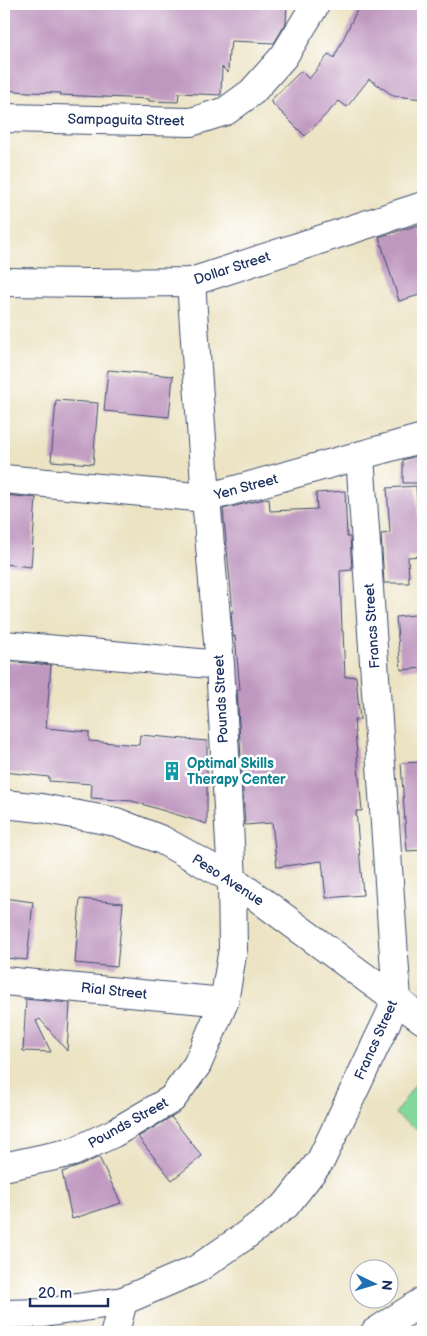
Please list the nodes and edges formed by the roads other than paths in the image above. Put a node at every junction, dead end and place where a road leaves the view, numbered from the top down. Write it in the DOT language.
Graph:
graph roads {
  1 [pos="314,4"];
  2 [pos="4,118"];
  3 [pos="423,206"];
  4 [pos="4,282"];
  5 [pos="191,282"];
  6 [pos="423,438"];
  7 [pos="360,456"];
  8 [pos="4,480"];
  9 [pos="206,498"];
  10 [pos="4,644"];
  11 [pos="220,665"];
  12 [pos="4,804"];
  13 [pos="232,879"];
  14 [pos="4,981"];
  15 [pos="397,1000"];
  16 [pos="224,1002"];
  17 [pos="423,1020"];
  18 [pos="4,1165"];
  19 [pos="123,1301"];
  20 [pos="423,1301"];
  21 [pos="4,1314"];
  22 [pos="115,1332"];
  23 [pos="375,1332"];
  1 -- 2 [label="street, Sampaguita Street"];
  3 -- 5 [label="street, Dollar Street"];
  4 -- 5 [label="street, Dollar Street"];
  5 -- 9 [label="street, Pounds Street"];
  6 -- 7 [label="street, Yen Street"];
  7 -- 9 [label="street, Yen Street"];
  7 -- 15 [label="street, Francs Street"];
  8 -- 9 [label="street, Yen Street"];
  9 -- 11 [label="street, Pounds Street"];
  10 -- 11 [label="street"];
  11 -- 13 [label="street, Pounds Street"];
  12 -- 13 [label="street, Peso Avenue"];
  13 -- 15 [label="street, Peso Avenue"];
  13 -- 16 [label="street, Pounds Street"];
  14 -- 16 [label="street, Rial Street"];
  15 -- 17 [label="street, Peso Avenue"];
  15 -- 19 [label="street, Francs Street"];
  16 -- 18 [label="street, Pounds Street"];
  19 -- 21 [label="street, Francs Street"];
  19 -- 22 [label="street"];
  20 -- 23 [label="street"];
}
